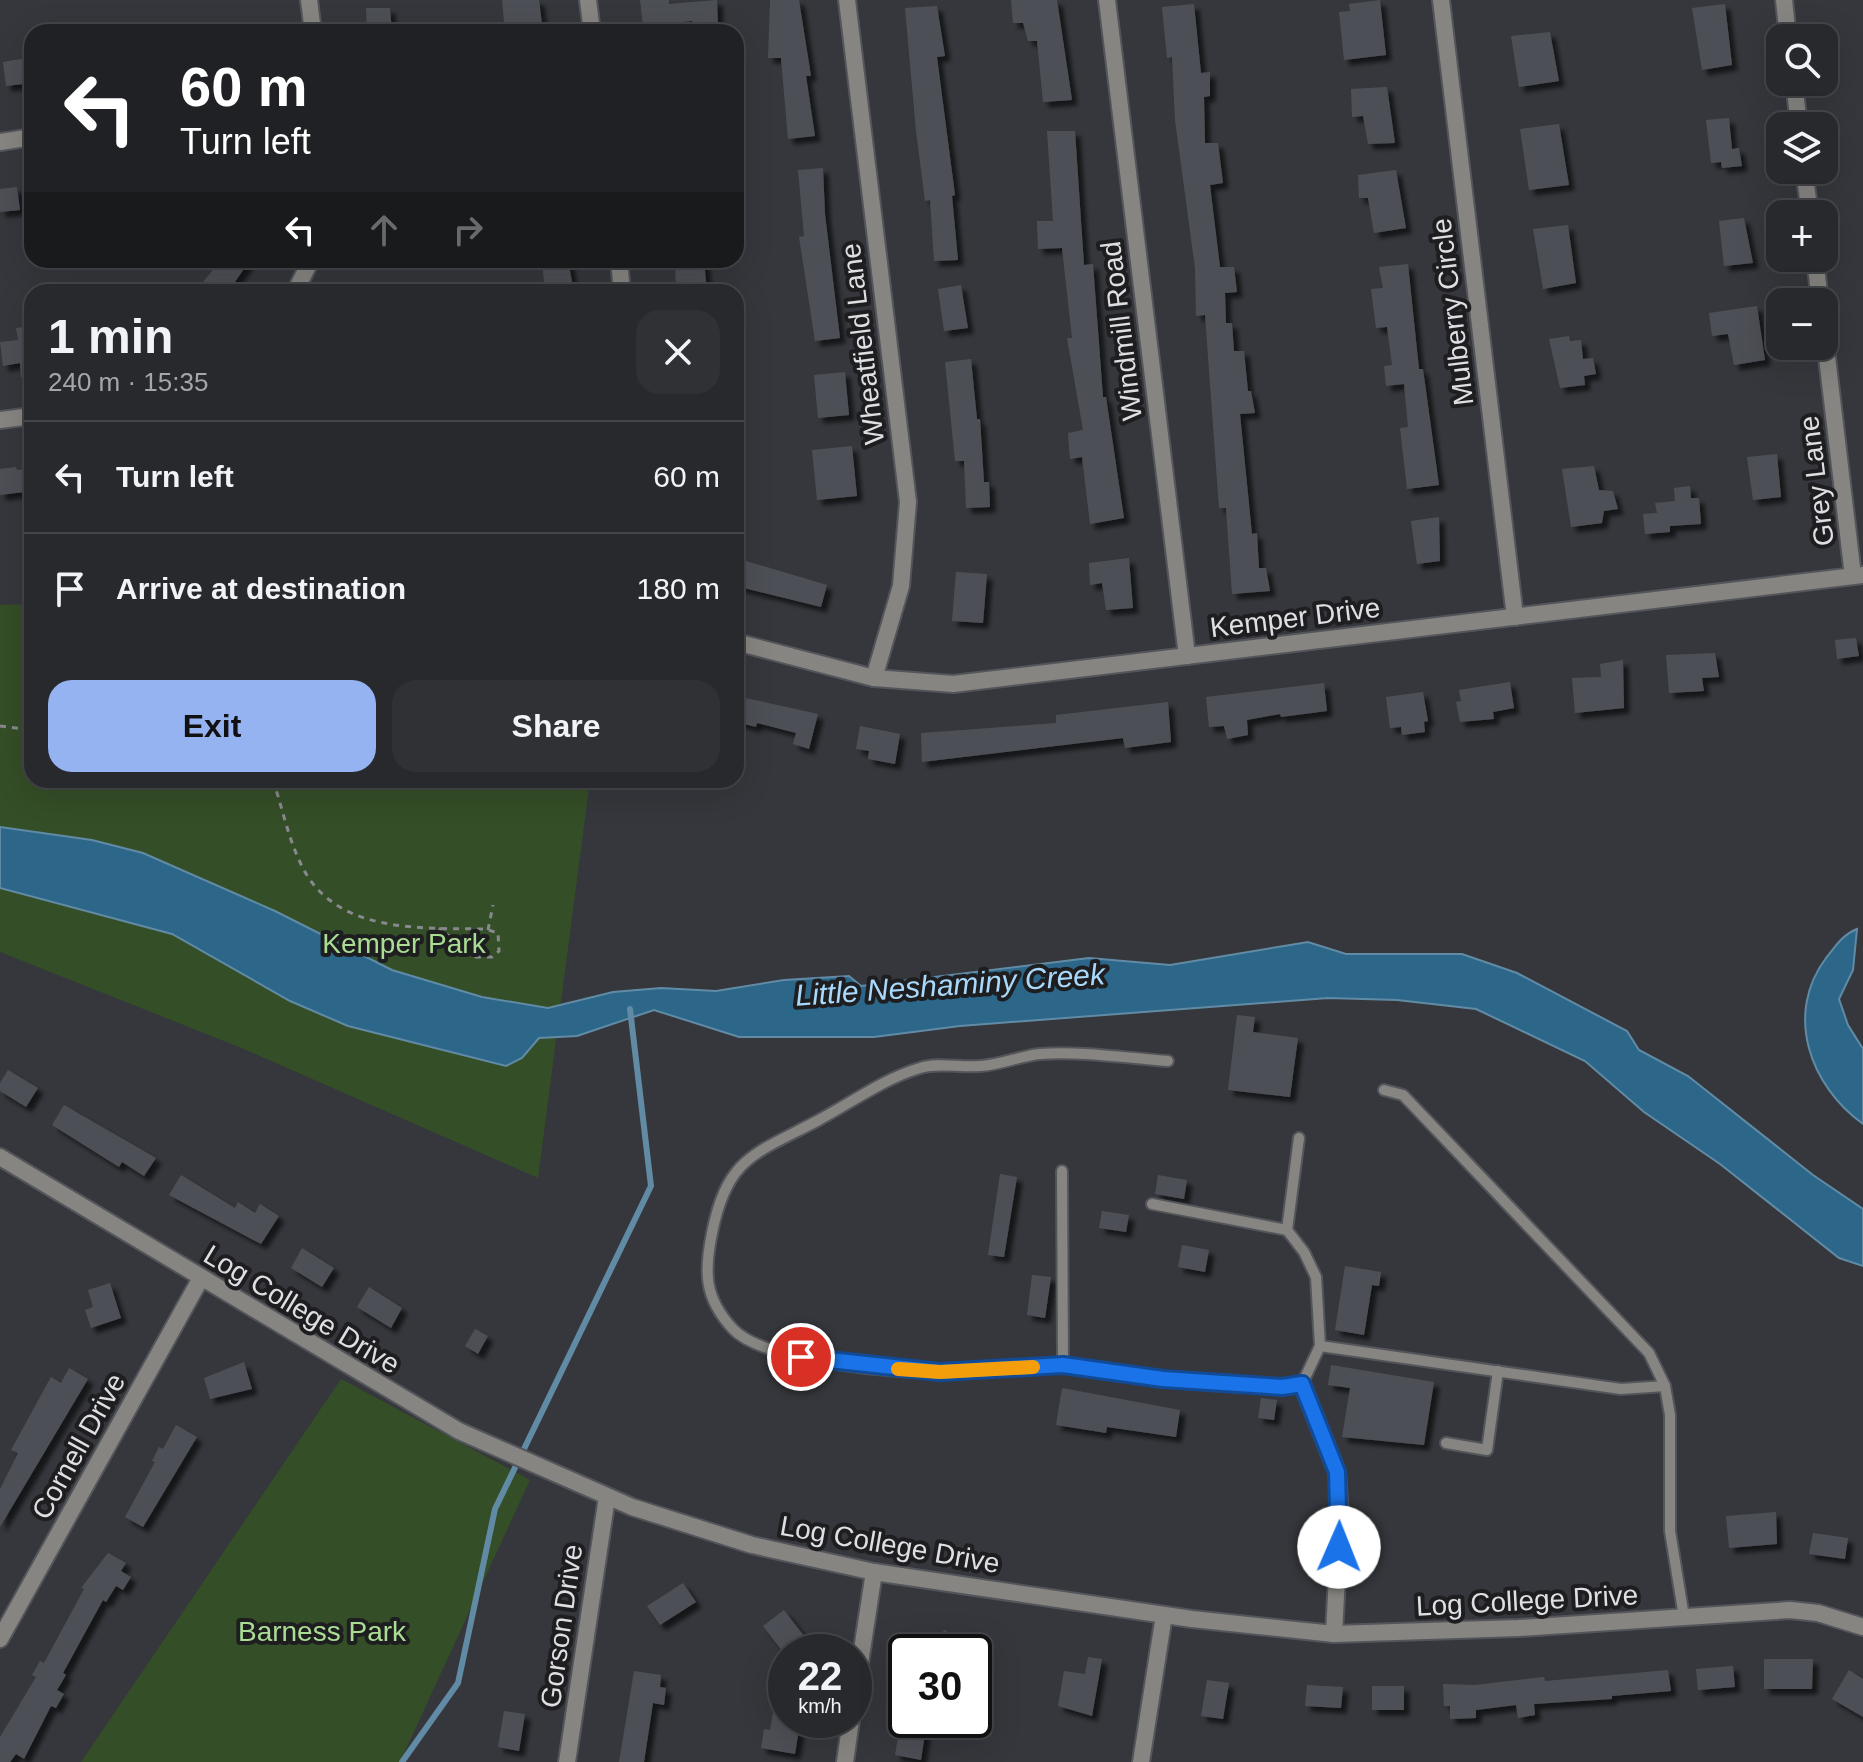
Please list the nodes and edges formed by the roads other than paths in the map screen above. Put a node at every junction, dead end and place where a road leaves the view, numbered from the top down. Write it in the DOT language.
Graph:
graph roads {
  1 [pos="309,0"];
  2 [pos="588,0"];
  3 [pos="847,0"];
  4 [pos="1107,0"];
  5 [pos="1441,0"];
  6 [pos="1784,0"];
  7 [pos="312,24"];
  8 [pos="591,24"];
  9 [pos="1787,24"];
  10 [pos="24,138"];
  11 [pos="0,142"];
  12 [pos="1828,360"];
  13 [pos="24,417"];
  14 [pos="0,420"];
  15 [pos="1858,575"];
  16 [pos="1515,617"];
  17 [pos="744,644"];
  18 [pos="1187,656"];
  19 [pos="874,678"];
  20 [pos="1168,1061"];
  21 [pos="1384,1090"];
  22 [pos="1299,1138"];
  23 [pos="0,1157"];
  24 [pos="1062,1171"];
  25 [pos="1152,1204"];
  26 [pos="1287,1230"];
  27 [pos="201,1278"];
  28 [pos="1320,1346"];
  29 [pos="1063,1365"];
  30 [pos="1498,1371"];
  31 [pos="1302,1384"];
  32 [pos="1665,1386"];
  33 [pos="1446,1443"];
  34 [pos="607,1497"];
  35 [pos="874,1572"];
  36 [pos="1164,1615"];
  37 [pos="1684,1617"];
  38 [pos="1863,1627"];
  39 [pos="864,1634"];
  40 [pos="1334,1634"];
  41 [pos="0,1639"];
  42 [pos="848,1738"];
  43 [pos="567,1762"];
  44 [pos="845,1762"];
  45 [pos="1141,1762"];
  1 -- 7 [label="street"];
  2 -- 8 [label="street"];
  3 -- 19 [label="street, Wheatfield Lane"];
  4 -- 18 [label="street, Windmill Road"];
  5 -- 16 [label="street, Mulberry Circle"];
  6 -- 9 [label="street"];
  10 -- 11 [label="street"];
  12 -- 15 [label="street, Grey Lane"];
  13 -- 14 [label="street"];
  15 -- 16 [label="street, Kemper Drive"];
  16 -- 18 [label="street, Kemper Drive"];
  17 -- 19 [label="street, Kemper Drive"];
  18 -- 19 [label="street, Kemper Drive"];
  20 -- 29 [label="lane"];
  21 -- 32 [label="lane"];
  22 -- 26 [label="lane"];
  23 -- 27 [label="street, Log College Drive"];
  24 -- 29 [label="lane"];
  25 -- 26 [label="lane"];
  26 -- 28 [label="lane"];
  27 -- 34 [label="street, Log College Drive"];
  27 -- 41 [label="street, Cornell Drive"];
  28 -- 30 [label="lane"];
  28 -- 31 [label="lane"];
  29 -- 31 [label="lane"];
  30 -- 32 [label="lane"];
  30 -- 33 [label="lane"];
  31 -- 40 [label="street"];
  32 -- 37 [label="lane"];
  34 -- 35 [label="street, Log College Drive"];
  34 -- 43 [label="street, Gorson Drive"];
  35 -- 36 [label="street, Log College Drive"];
  35 -- 39 [label="street"];
  36 -- 40 [label="street, Log College Drive"];
  36 -- 45 [label="street"];
  37 -- 38 [label="street, Log College Drive"];
  37 -- 40 [label="street, Log College Drive"];
  42 -- 44 [label="street"];
}
